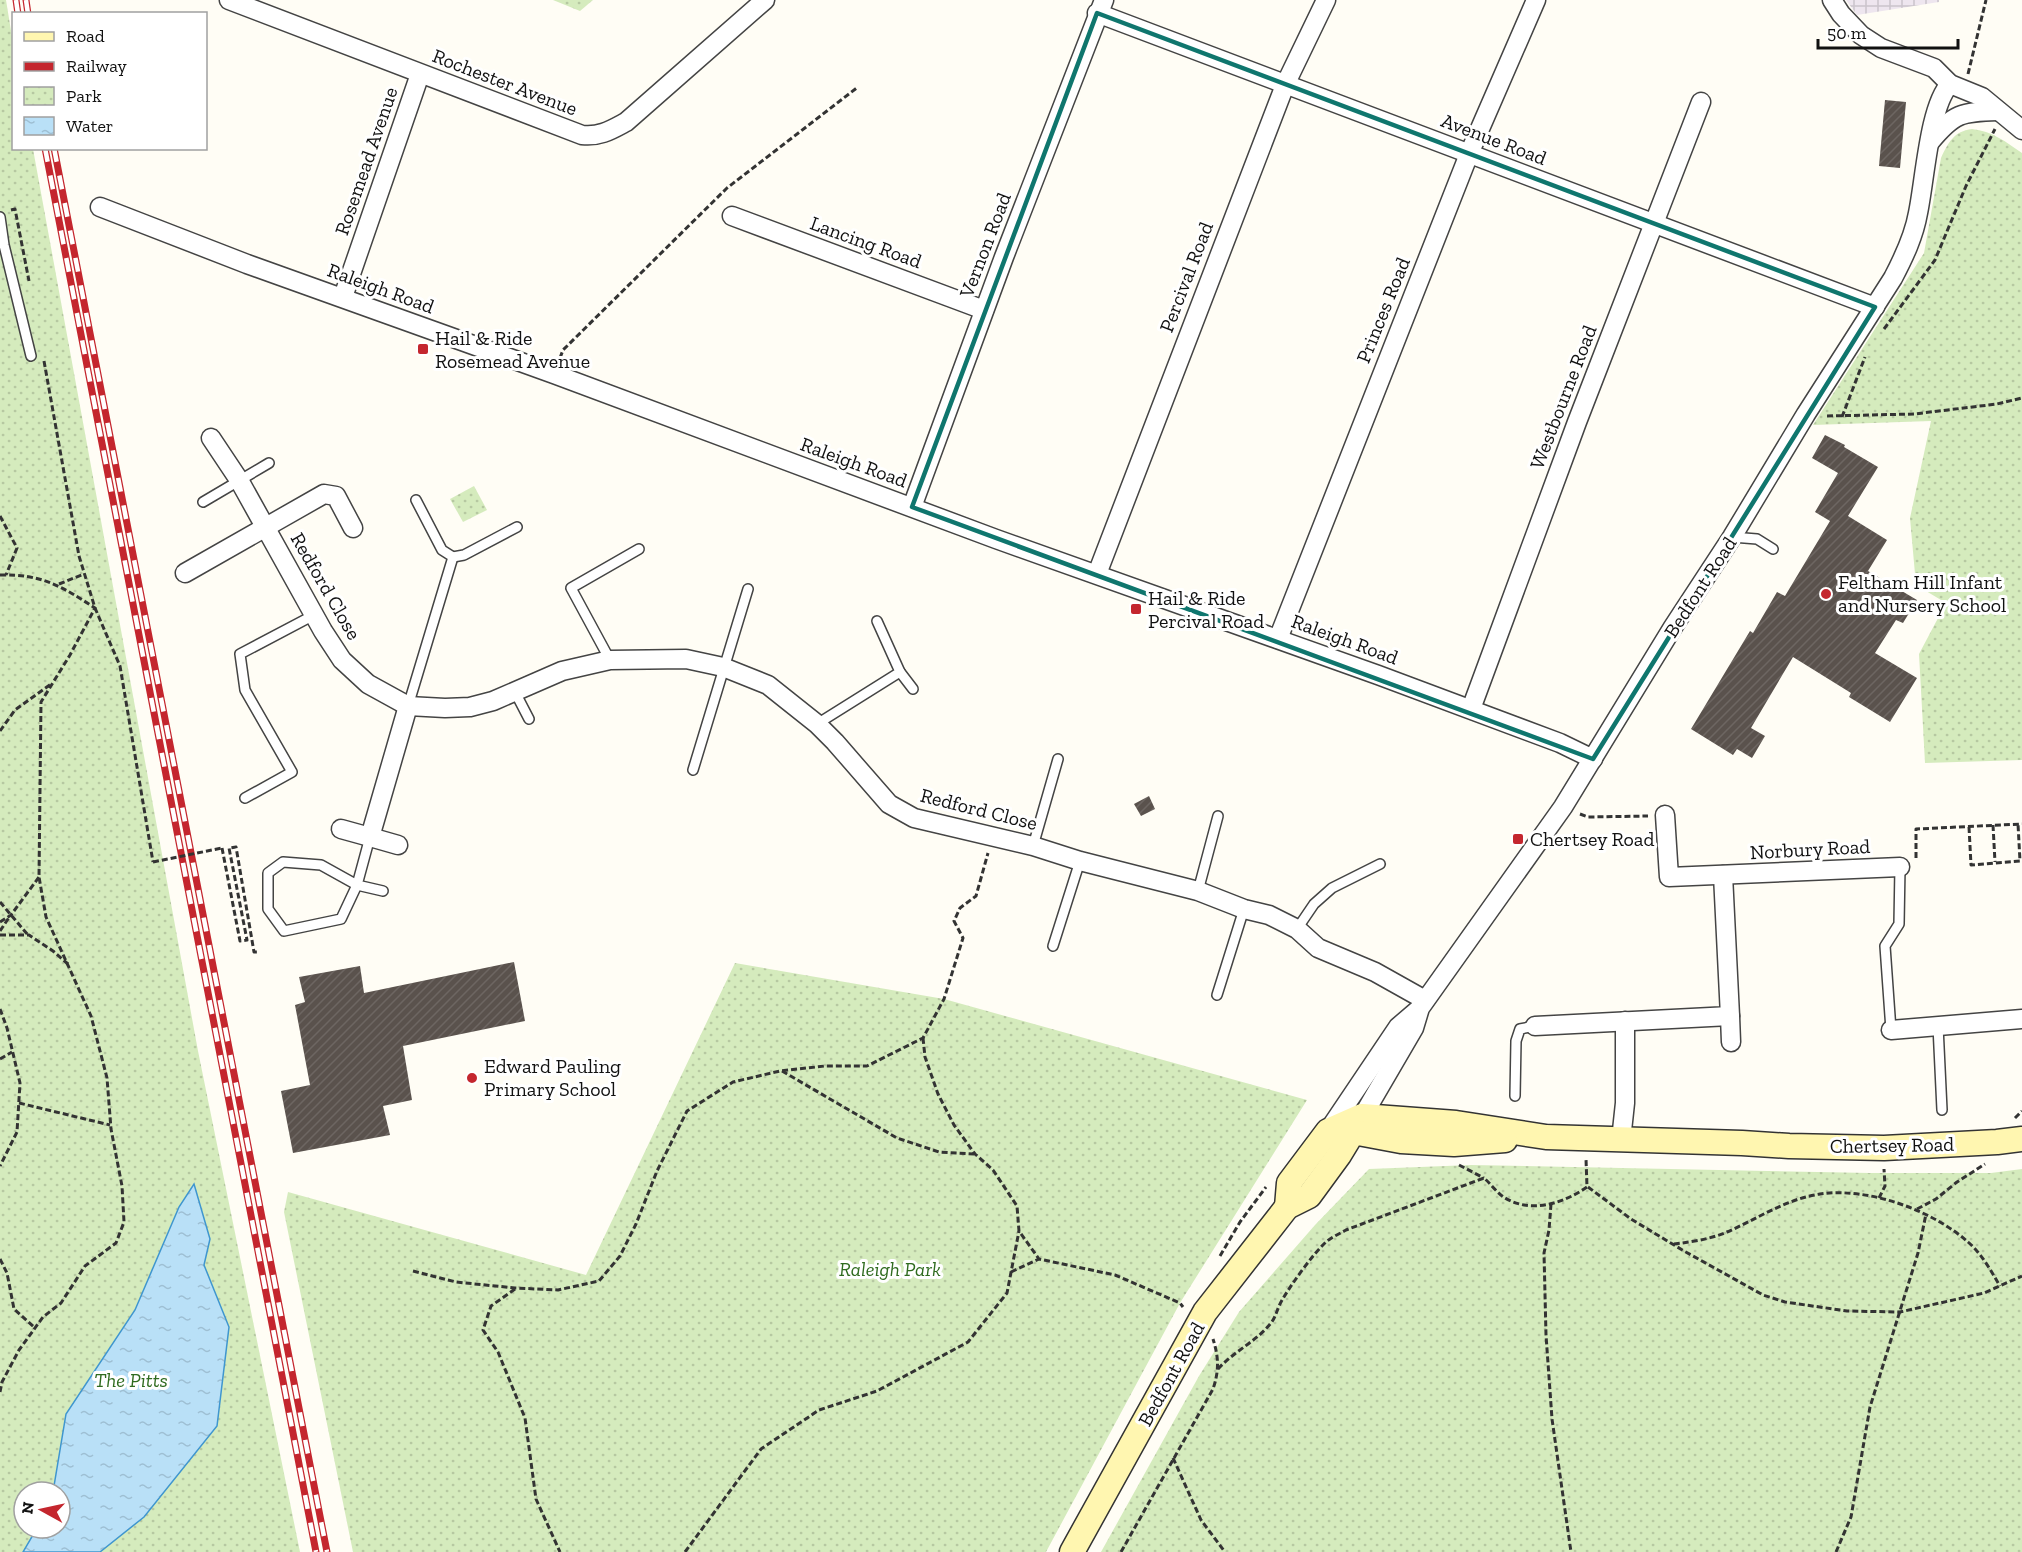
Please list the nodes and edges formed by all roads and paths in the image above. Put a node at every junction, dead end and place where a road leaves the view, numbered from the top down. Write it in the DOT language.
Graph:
graph roads {
  1 [pos="229,0"];
  2 [pos="765,0"];
  3 [pos="1326,0"];
  4 [pos="1536,0"];
  5 [pos="1832,0"];
  6 [pos="1986,0"];
  7 [pos="1100,7"];
  8 [pos="420,74"];
  9 [pos="1285,85"];
  10 [pos="1956,86"];
  11 [pos="858,87"];
  12 [pos="1701,102"];
  13 [pos="2000,113"];
  14 [pos="2022,130"];
  15 [pos="1930,142"];
  16 [pos="1469,154"];
  17 [pos="100,207"];
  18 [pos="4,214"];
  19 [pos="732,216"];
  20 [pos="1653,223"];
  21 [pos="30,286"];
  22 [pos="343,297"];
  23 [pos="1875,307"];
  24 [pos="984,310"];
  25 [pos="1881,333"];
  26 [pos="563,351"];
  27 [pos="1868,351"];
  28 [pos="42,352"];
  29 [pos="31,356"];
  30 [pos="2022,398"];
  31 [pos="1806,414"];
  32 [pos="1842,417"];
  33 [pos="211,438"];
  34 [pos="269,464"];
  35 [pos="239,480"];
  36 [pos="416,500"];
  37 [pos="203,502"];
  38 [pos="912,507"];
  39 [pos="0,516"];
  40 [pos="266,526"];
  41 [pos="517,527"];
  42 [pos="353,528"];
  43 [pos="1732,537"];
  44 [pos="639,549"];
  45 [pos="1773,549"];
  46 [pos="453,557"];
  47 [pos="185,573"];
  48 [pos="84,574"];
  49 [pos="1096,574"];
  50 [pos="0,575"];
  51 [pos="6,575"];
  52 [pos="58,585"];
  53 [pos="748,589"];
  54 [pos="95,608"];
  55 [pos="314,615"];
  56 [pos="877,621"];
  57 [pos="1278,639"];
  58 [pos="610,660"];
  59 [pos="723,667"];
  60 [pos="900,672"];
  61 [pos="53,682"];
  62 [pos="913,689"];
  63 [pos="515,692"];
  64 [pos="408,706"];
  65 [pos="1471,710"];
  66 [pos="529,719"];
  67 [pos="817,724"];
  68 [pos="0,732"];
  69 [pos="1058,759"];
  70 [pos="1593,759"];
  71 [pos="693,770"];
  72 [pos="245,798"];
  73 [pos="1563,807"];
  74 [pos="1218,816"];
  75 [pos="1665,816"];
  76 [pos="2020,824"];
  77 [pos="1993,825"];
  78 [pos="1969,826"];
  79 [pos="341,830"];
  80 [pos="992,836"];
  81 [pos="370,837"];
  82 [pos="398,845"];
  83 [pos="1033,846"];
  84 [pos="1080,861"];
  85 [pos="1995,863"];
  86 [pos="1380,864"];
  87 [pos="1900,867"];
  88 [pos="1723,875"];
  89 [pos="39,877"];
  90 [pos="357,885"];
  91 [pos="384,891"];
  92 [pos="1198,891"];
  93 [pos="0,902"];
  94 [pos="1244,909"];
  95 [pos="11,915"];
  96 [pos="0,922"];
  97 [pos="1297,928"];
  98 [pos="0,933"];
  99 [pos="27,935"];
  100 [pos="1053,946"];
  101 [pos="259,952"];
  102 [pos="69,965"];
  103 [pos="1217,995"];
  104 [pos="1423,1004"];
  105 [pos="0,1009"];
  106 [pos="1730,1016"];
  107 [pos="2022,1018"];
  108 [pos="1625,1022"];
  109 [pos="1535,1026"];
  110 [pos="1938,1026"];
  111 [pos="1891,1030"];
  112 [pos="923,1038"];
  113 [pos="1731,1042"];
  114 [pos="12,1052"];
  115 [pos="0,1059"];
  116 [pos="780,1071"];
  117 [pos="1515,1095"];
  118 [pos="19,1103"];
  119 [pos="1942,1110"];
  120 [pos="2022,1111"];
  121 [pos="1348,1121"];
  122 [pos="110,1125"];
  123 [pos="2019,1129"];
  124 [pos="1621,1140"];
  125 [pos="975,1154"];
  126 [pos="1587,1154"];
  127 [pos="1992,1159"];
  128 [pos="1884,1162"];
  129 [pos="1455,1164"];
  130 [pos="0,1166"];
  131 [pos="1484,1178"];
  132 [pos="1587,1187"];
  133 [pos="1879,1198"];
  134 [pos="1551,1204"];
  135 [pos="1917,1209"];
  136 [pos="1926,1214"];
  137 [pos="1020,1231"];
  138 [pos="1672,1244"];
  139 [pos="0,1259"];
  140 [pos="1039,1259"];
  141 [pos="413,1271"];
  142 [pos="1011,1272"];
  143 [pos="2022,1276"];
  144 [pos="2000,1287"];
  145 [pos="515,1288"];
  146 [pos="1180,1303"];
  147 [pos="1900,1312"];
  148 [pos="35,1328"];
  149 [pos="1210,1332"];
  150 [pos="1218,1369"];
  151 [pos="0,1392"];
  152 [pos="1173,1458"];
  153 [pos="560,1552"];
  154 [pos="685,1552"];
  155 [pos="1072,1552"];
  156 [pos="1121,1552"];
  157 [pos="1225,1552"];
  158 [pos="1571,1552"];
  159 [pos="1836,1552"];
  1 -- 8 [label="street, Rochester Avenue"];
  2 -- 8 [label="street, Rochester Avenue"];
  3 -- 9 [label="street, Percival Road"];
  4 -- 16 [label="street, Princes Road"];
  5 -- 10 [label="street"];
  6 -- 10 [label="path"];
  7 -- 9 [label="street, Avenue Road"];
  7 -- 24 [label="street, Vernon Road"];
  8 -- 22 [label="street, Rosemead Avenue"];
  9 -- 16 [label="street, Avenue Road"];
  9 -- 49 [label="street, Percival Road"];
  10 -- 13 [label="street"];
  10 -- 15 [label="street, Bedfont Road"];
  11 -- 26 [label="path"];
  12 -- 20 [label="street, Westbourne Road"];
  13 -- 14 [label="street"];
  13 -- 15 [label="street"];
  13 -- 25 [label="path"];
  15 -- 23 [label="street, Bedfont Road"];
  16 -- 20 [label="street, Avenue Road"];
  16 -- 57 [label="street, Princes Road"];
  17 -- 22 [label="street, Raleigh Road"];
  18 -- 21 [label="path"];
  18 -- 29 [label="lane"];
  19 -- 24 [label="street, Lancing Road"];
  20 -- 23 [label="street, Avenue Road"];
  20 -- 65 [label="street, Westbourne Road"];
  22 -- 38 [label="street, Raleigh Road"];
  23 -- 31 [label="street, Bedfont Road"];
  24 -- 38 [label="street, Vernon Road"];
  27 -- 32 [label="path"];
  28 -- 48 [label="path"];
  30 -- 32 [label="path"];
  31 -- 32 [label="path"];
  31 -- 43 [label="street, Bedfont Road"];
  33 -- 35 [label="street, Redford Close"];
  34 -- 35 [label="lane"];
  35 -- 37 [label="lane"];
  35 -- 40 [label="street, Redford Close"];
  36 -- 46 [label="lane"];
  38 -- 49 [label="street, Raleigh Road"];
  39 -- 51 [label="path"];
  40 -- 42 [label="street, Redford Close"];
  40 -- 47 [label="street, Redford Close"];
  40 -- 55 [label="street, Redford Close"];
  41 -- 46 [label="lane"];
  43 -- 45 [label="lane"];
  43 -- 70 [label="street, Bedfont Road"];
  44 -- 58 [label="lane"];
  46 -- 64 [label="lane"];
  48 -- 52 [label="path"];
  48 -- 54 [label="path"];
  49 -- 57 [label="street, Raleigh Road"];
  50 -- 51 [label="path"];
  51 -- 52 [label="path"];
  52 -- 54 [label="path"];
  53 -- 59 [label="lane"];
  54 -- 61 [label="path"];
  54 -- 101 [label="path, bridge"];
  55 -- 64 [label="street, Redford Close"];
  55 -- 72 [label="lane"];
  56 -- 60 [label="lane"];
  57 -- 65 [label="street, Raleigh Road"];
  58 -- 59 [label="street, Redford Close"];
  58 -- 63 [label="street, Redford Close"];
  59 -- 67 [label="street, Redford Close"];
  59 -- 71 [label="lane"];
  60 -- 62 [label="lane"];
  60 -- 67 [label="lane"];
  61 -- 68 [label="path"];
  61 -- 89 [label="path"];
  63 -- 64 [label="street, Redford Close"];
  63 -- 66 [label="lane"];
  64 -- 81 [label="street"];
  65 -- 70 [label="street, Raleigh Road"];
  67 -- 80 [label="street, Redford Close"];
  69 -- 83 [label="lane"];
  70 -- 73 [label="street, Bedfont Road"];
  73 -- 75 [label="path"];
  73 -- 104 [label="street, Bedfont Road"];
  74 -- 92 [label="lane"];
  75 -- 88 [label="street, Norbury Road"];
  76 -- 77 [label="path"];
  76 -- 85 [label="path"];
  77 -- 78 [label="path"];
  77 -- 85 [label="path"];
  78 -- 85 [label="path"];
  78 -- 87 [label="path"];
  79 -- 81 [label="street"];
  80 -- 83 [label="street, Redford Close"];
  80 -- 112 [label="path"];
  81 -- 82 [label="street"];
  81 -- 90 [label="lane"];
  83 -- 84 [label="street, Redford Close"];
  84 -- 92 [label="street, Redford Close"];
  84 -- 100 [label="lane"];
  86 -- 97 [label="lane"];
  87 -- 88 [label="street, Norbury Road"];
  87 -- 111 [label="lane"];
  88 -- 106 [label="street"];
  89 -- 95 [label="path"];
  89 -- 102 [label="path"];
  90 -- 90 [label="lane"];
  90 -- 91 [label="lane"];
  92 -- 94 [label="street, Redford Close"];
  93 -- 95 [label="path"];
  94 -- 97 [label="street, Redford Close"];
  94 -- 103 [label="lane"];
  95 -- 96 [label="path"];
  95 -- 98 [label="path"];
  95 -- 99 [label="path"];
  97 -- 104 [label="street, Redford Close"];
  98 -- 99 [label="path"];
  99 -- 102 [label="path"];
  102 -- 122 [label="path"];
  104 -- 121 [label="street, Bedfont Road"];
  105 -- 114 [label="path"];
  106 -- 108 [label="street"];
  106 -- 113 [label="street"];
  107 -- 110 [label="street"];
  108 -- 109 [label="street"];
  108 -- 124 [label="street"];
  109 -- 117 [label="lane"];
  110 -- 111 [label="street"];
  110 -- 119 [label="lane"];
  112 -- 116 [label="path"];
  112 -- 125 [label="path"];
  114 -- 115 [label="path"];
  114 -- 118 [label="path"];
  116 -- 125 [label="path"];
  116 -- 145 [label="path"];
  118 -- 122 [label="path"];
  118 -- 130 [label="path"];
  120 -- 123 [label="path"];
  121 -- 124 [label="street, Chertsey Road"];
  121 -- 155 [label="street, Bedfont Road"];
  122 -- 148 [label="path"];
  123 -- 124 [label="street, Chertsey Road"];
  125 -- 137 [label="path"];
  126 -- 132 [label="path"];
  127 -- 135 [label="path"];
  128 -- 133 [label="path"];
  129 -- 131 [label="path"];
  131 -- 134 [label="path"];
  131 -- 150 [label="path"];
  132 -- 134 [label="path"];
  132 -- 138 [label="path"];
  133 -- 135 [label="path"];
  133 -- 138 [label="path"];
  134 -- 158 [label="path"];
  135 -- 136 [label="path"];
  136 -- 144 [label="path"];
  136 -- 147 [label="path"];
  137 -- 140 [label="path"];
  137 -- 142 [label="path"];
  138 -- 147 [label="path"];
  139 -- 148 [label="path"];
  140 -- 142 [label="path"];
  140 -- 146 [label="path"];
  141 -- 145 [label="path"];
  142 -- 154 [label="path"];
  143 -- 144 [label="path"];
  144 -- 147 [label="path"];
  145 -- 153 [label="path"];
  147 -- 159 [label="path"];
  148 -- 151 [label="path"];
  149 -- 150 [label="path"];
  150 -- 152 [label="path"];
  152 -- 156 [label="path"];
  152 -- 157 [label="path"];
}
